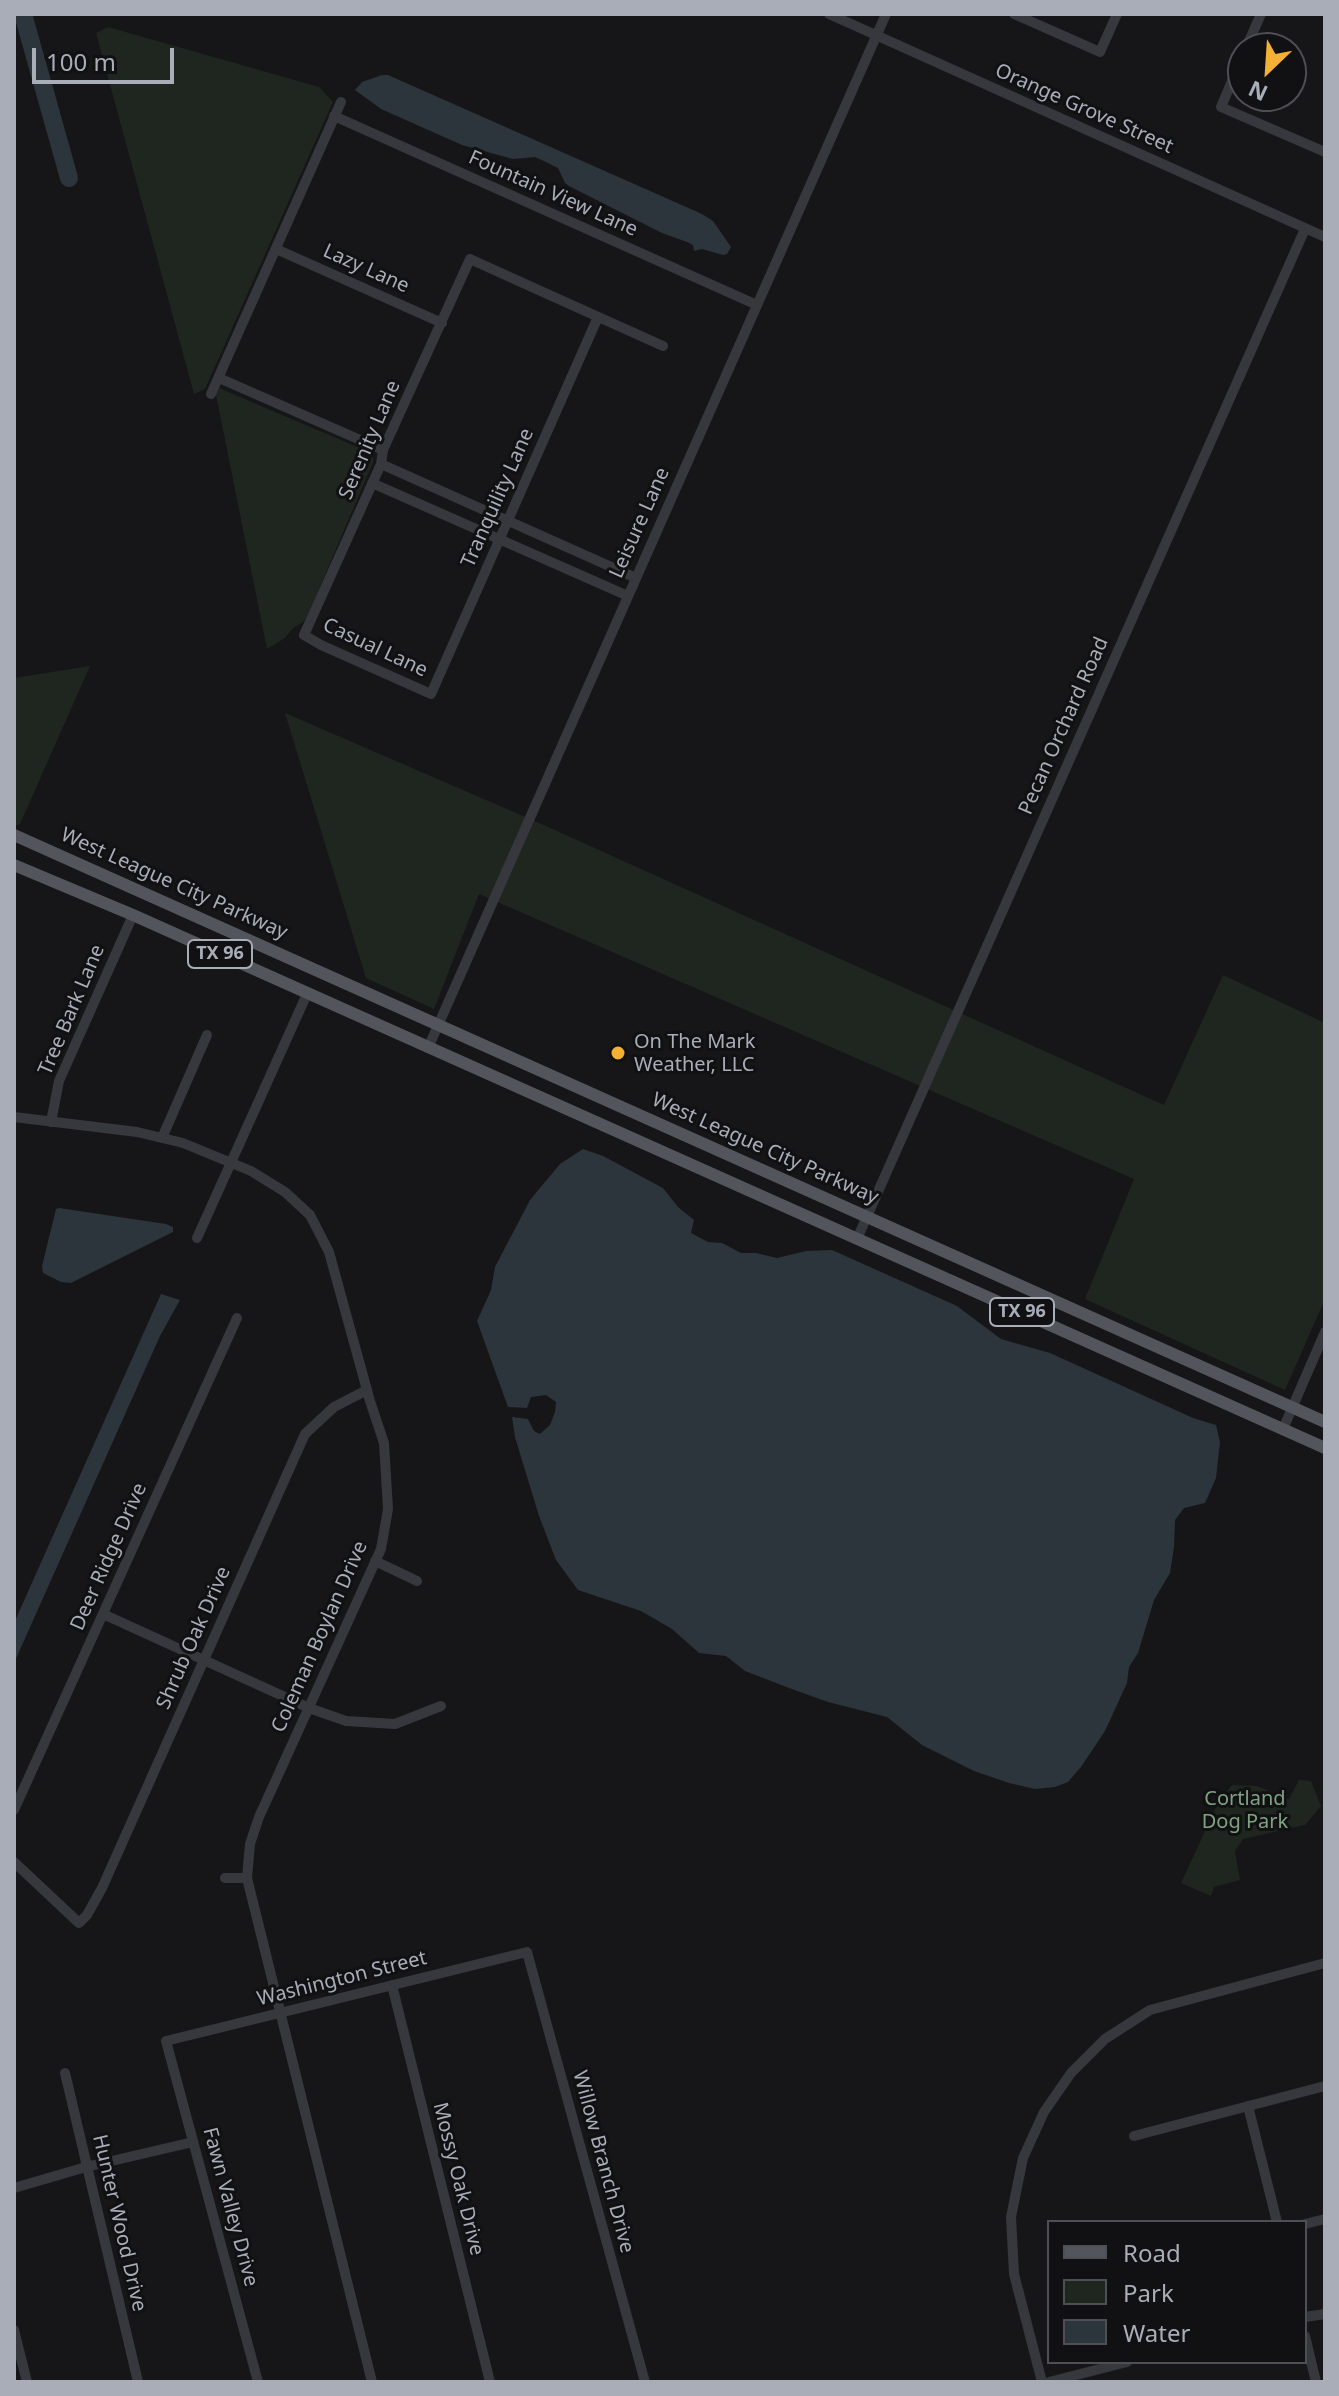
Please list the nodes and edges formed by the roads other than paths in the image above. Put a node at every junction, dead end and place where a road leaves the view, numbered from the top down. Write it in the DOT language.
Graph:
graph roads {
  1 [pos="829,14"];
  2 [pos="886,14"];
  3 [pos="1014,14"];
  4 [pos="1117,14"];
  5 [pos="876,35"];
  6 [pos="1227,93"];
  7 [pos="341,102"];
  8 [pos="1227,110"];
  9 [pos="1233,112"];
  10 [pos="334,116"];
  11 [pos="1325,152"];
  12 [pos="1305,229"];
  13 [pos="1325,237"];
  14 [pos="276,249"];
  15 [pos="757,305"];
  16 [pos="598,317"];
  17 [pos="442,323"];
  18 [pos="663,346"];
  19 [pos="219,378"];
  20 [pos="211,394"];
  21 [pos="383,450"];
  22 [pos="381,464"];
  23 [pos="372,483"];
  24 [pos="508,522"];
  25 [pos="500,539"];
  26 [pos="636,578"];
  27 [pos="628,596"];
  28 [pos="304,635"];
  29 [pos="431,694"];
  30 [pos="14,835"];
  31 [pos="14,865"];
  32 [pos="143,893"];
  33 [pos="133,915"];
  34 [pos="307,994"];
  35 [pos="438,1025"];
  36 [pos="207,1035"];
  37 [pos="428,1048"];
  38 [pos="14,1117"];
  39 [pos="51,1122"];
  40 [pos="162,1138"];
  41 [pos="230,1162"];
  42 [pos="867,1216"];
  43 [pos="197,1238"];
  44 [pos="857,1239"];
  45 [pos="237,1318"];
  46 [pos="1325,1332"];
  47 [pos="367,1390"];
  48 [pos="1292,1407"];
  49 [pos="1325,1422"];
  50 [pos="1283,1429"];
  51 [pos="1325,1448"];
  52 [pos="375,1561"];
  53 [pos="417,1581"];
  54 [pos="103,1614"];
  55 [pos="204,1660"];
  56 [pos="441,1706"];
  57 [pos="309,1708"];
  58 [pos="14,1810"];
  59 [pos="14,1862"];
  60 [pos="225,1878"];
  61 [pos="247,1878"];
  62 [pos="527,1952"];
  63 [pos="1325,1963"];
  64 [pos="392,1985"];
  65 [pos="281,2013"];
  66 [pos="166,2041"];
  67 [pos="65,2073"];
  68 [pos="1325,2086"];
  69 [pos="1248,2106"];
  70 [pos="1134,2136"];
  71 [pos="193,2142"];
  72 [pos="86,2167"];
  73 [pos="14,2188"];
  74 [pos="1276,2220"];
  75 [pos="14,2330"];
  76 [pos="1307,2344"];
  77 [pos="1119,2364"];
  78 [pos="27,2382"];
  79 [pos="138,2382"];
  80 [pos="258,2382"];
  81 [pos="372,2382"];
  82 [pos="490,2382"];
  83 [pos="645,2382"];
  84 [pos="1042,2382"];
  85 [pos="1049,2382"];
  86 [pos="1316,2382"];
  1 -- 5 [label="street, Orange Grove Street"];
  2 -- 5 [label="street, Leisure Lane"];
  3 -- 4 [label="street"];
  5 -- 12 [label="street, Orange Grove Street"];
  5 -- 15 [label="street, Leisure Lane"];
  6 -- 8 [label="street"];
  7 -- 10 [label="street"];
  9 -- 11 [label="street"];
  10 -- 14 [label="street"];
  10 -- 15 [label="street, Fountain View Lane"];
  12 -- 13 [label="street, Orange Grove Street"];
  12 -- 42 [label="street, Pecan Orchard Road"];
  14 -- 17 [label="street, Lazy Lane"];
  14 -- 19 [label="street"];
  15 -- 26 [label="street, Leisure Lane"];
  16 -- 17 [label="street, Serenity Lane"];
  16 -- 18 [label="street"];
  16 -- 24 [label="street, Tranquility Lane"];
  17 -- 21 [label="street, Serenity Lane"];
  19 -- 20 [label="street"];
  19 -- 21 [label="street"];
  21 -- 22 [label="street, Serenity Lane"];
  22 -- 23 [label="street, Serenity Lane"];
  22 -- 24 [label="street"];
  23 -- 25 [label="street"];
  23 -- 28 [label="street, Serenity Lane"];
  24 -- 25 [label="street, Tranquility Lane"];
  24 -- 26 [label="street"];
  25 -- 27 [label="street"];
  25 -- 29 [label="street, Tranquility Lane"];
  26 -- 27 [label="street, Leisure Lane"];
  27 -- 35 [label="street, Leisure Lane"];
  28 -- 29 [label="street, Casual Lane"];
  30 -- 32 [label="main road, West League City Parkway / TX 96"];
  31 -- 33 [label="main road, TX 96"];
  32 -- 33 [label="main road"];
  32 -- 35 [label="main road, West League City Parkway / TX 96"];
  33 -- 34 [label="main road, TX 96"];
  33 -- 39 [label="street, Tree Bark Lane"];
  34 -- 37 [label="main road, TX 96"];
  34 -- 41 [label="street"];
  35 -- 37 [label="street, Leisure Lane"];
  35 -- 42 [label="main road, West League City Parkway / TX 96"];
  36 -- 40 [label="street"];
  37 -- 44 [label="main road, TX 96"];
  38 -- 39 [label="street, Coleman Boylan Drive"];
  39 -- 40 [label="street, Coleman Boylan Drive"];
  40 -- 41 [label="street, Coleman Boylan Drive"];
  41 -- 43 [label="street"];
  41 -- 47 [label="street, Coleman Boylan Drive"];
  42 -- 44 [label="street, Pecan Orchard Road"];
  42 -- 48 [label="main road, West League City Parkway / TX 96"];
  44 -- 50 [label="main road, TX 96"];
  45 -- 54 [label="street, Deer Ridge Drive"];
  46 -- 48 [label="street"];
  47 -- 52 [label="street, Coleman Boylan Drive"];
  47 -- 55 [label="street, Shrub Oak Drive"];
  48 -- 49 [label="main road, West League City Parkway / TX 96"];
  48 -- 50 [label="street"];
  50 -- 51 [label="main road, TX 96"];
  52 -- 53 [label="street"];
  52 -- 57 [label="street, Coleman Boylan Drive"];
  54 -- 55 [label="street"];
  54 -- 58 [label="street, Deer Ridge Drive"];
  55 -- 57 [label="street"];
  55 -- 59 [label="street, Shrub Oak Drive"];
  56 -- 57 [label="street"];
  57 -- 61 [label="street, Coleman Boylan Drive"];
  60 -- 61 [label="street"];
  61 -- 65 [label="street, Coleman Boylan Drive"];
  62 -- 64 [label="street, Washington Street"];
  62 -- 83 [label="street, Willow Branch Drive"];
  63 -- 84 [label="street"];
  64 -- 65 [label="street, Washington Street"];
  64 -- 82 [label="street, Mossy Oak Drive"];
  65 -- 66 [label="street, Washington Street"];
  65 -- 81 [label="street, Coleman Boylan Drive"];
  66 -- 71 [label="street, Fawn Valley Drive"];
  67 -- 72 [label="street, Hunter Wood Drive"];
  68 -- 69 [label="street"];
  69 -- 70 [label="street"];
  69 -- 74 [label="street"];
  71 -- 72 [label="street"];
  71 -- 80 [label="street, Fawn Valley Drive"];
  72 -- 73 [label="street"];
  72 -- 79 [label="street, Hunter Wood Drive"];
  75 -- 78 [label="street"];
  76 -- 86 [label="street"];
  77 -- 85 [label="street"];
}
